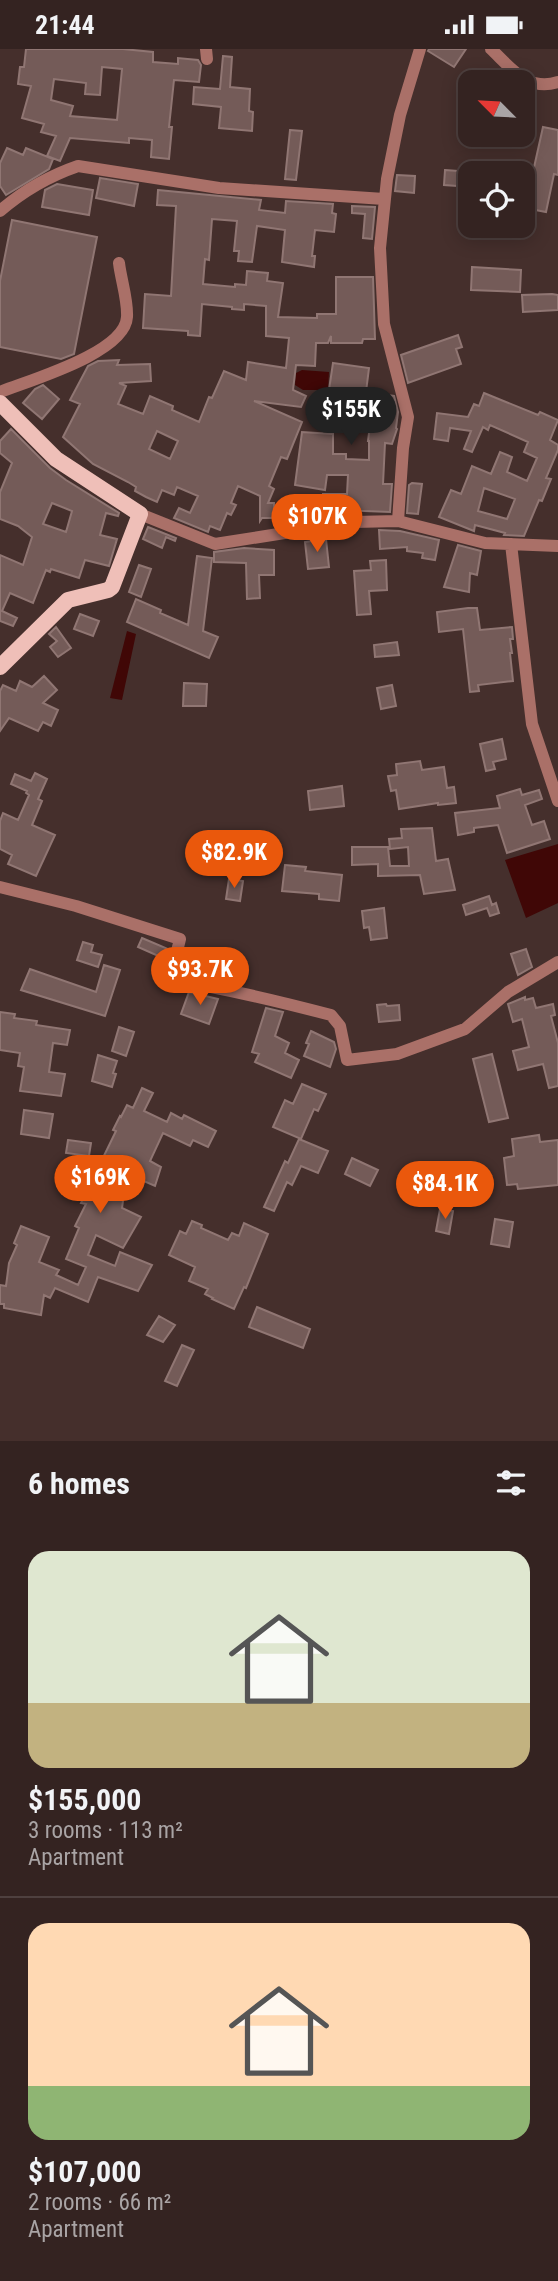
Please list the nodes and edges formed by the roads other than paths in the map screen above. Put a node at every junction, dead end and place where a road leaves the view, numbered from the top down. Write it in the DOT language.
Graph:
graph roads {
  1 [pos="420,49"];
  2 [pos="491,49"];
  3 [pos="558,82"];
  4 [pos="384,199"];
  5 [pos="0,211"];
  6 [pos="119,263"];
  7 [pos="0,392"];
  8 [pos="0,404"];
  9 [pos="140,514"];
  10 [pos="398,521"];
  11 [pos="511,544"];
  12 [pos="558,546"];
  13 [pos="0,667"];
  14 [pos="558,801"];
  15 [pos="0,887"];
  16 [pos="558,962"];
  1 -- 4 [label="street"];
  2 -- 3 [label="street"];
  4 -- 5 [label="street"];
  4 -- 10 [label="street"];
  6 -- 7 [label="street"];
  8 -- 9 [label="main road"];
  9 -- 10 [label="street"];
  9 -- 13 [label="main road"];
  10 -- 11 [label="street"];
  11 -- 12 [label="street"];
  11 -- 14 [label="street"];
  15 -- 16 [label="street"];
}
